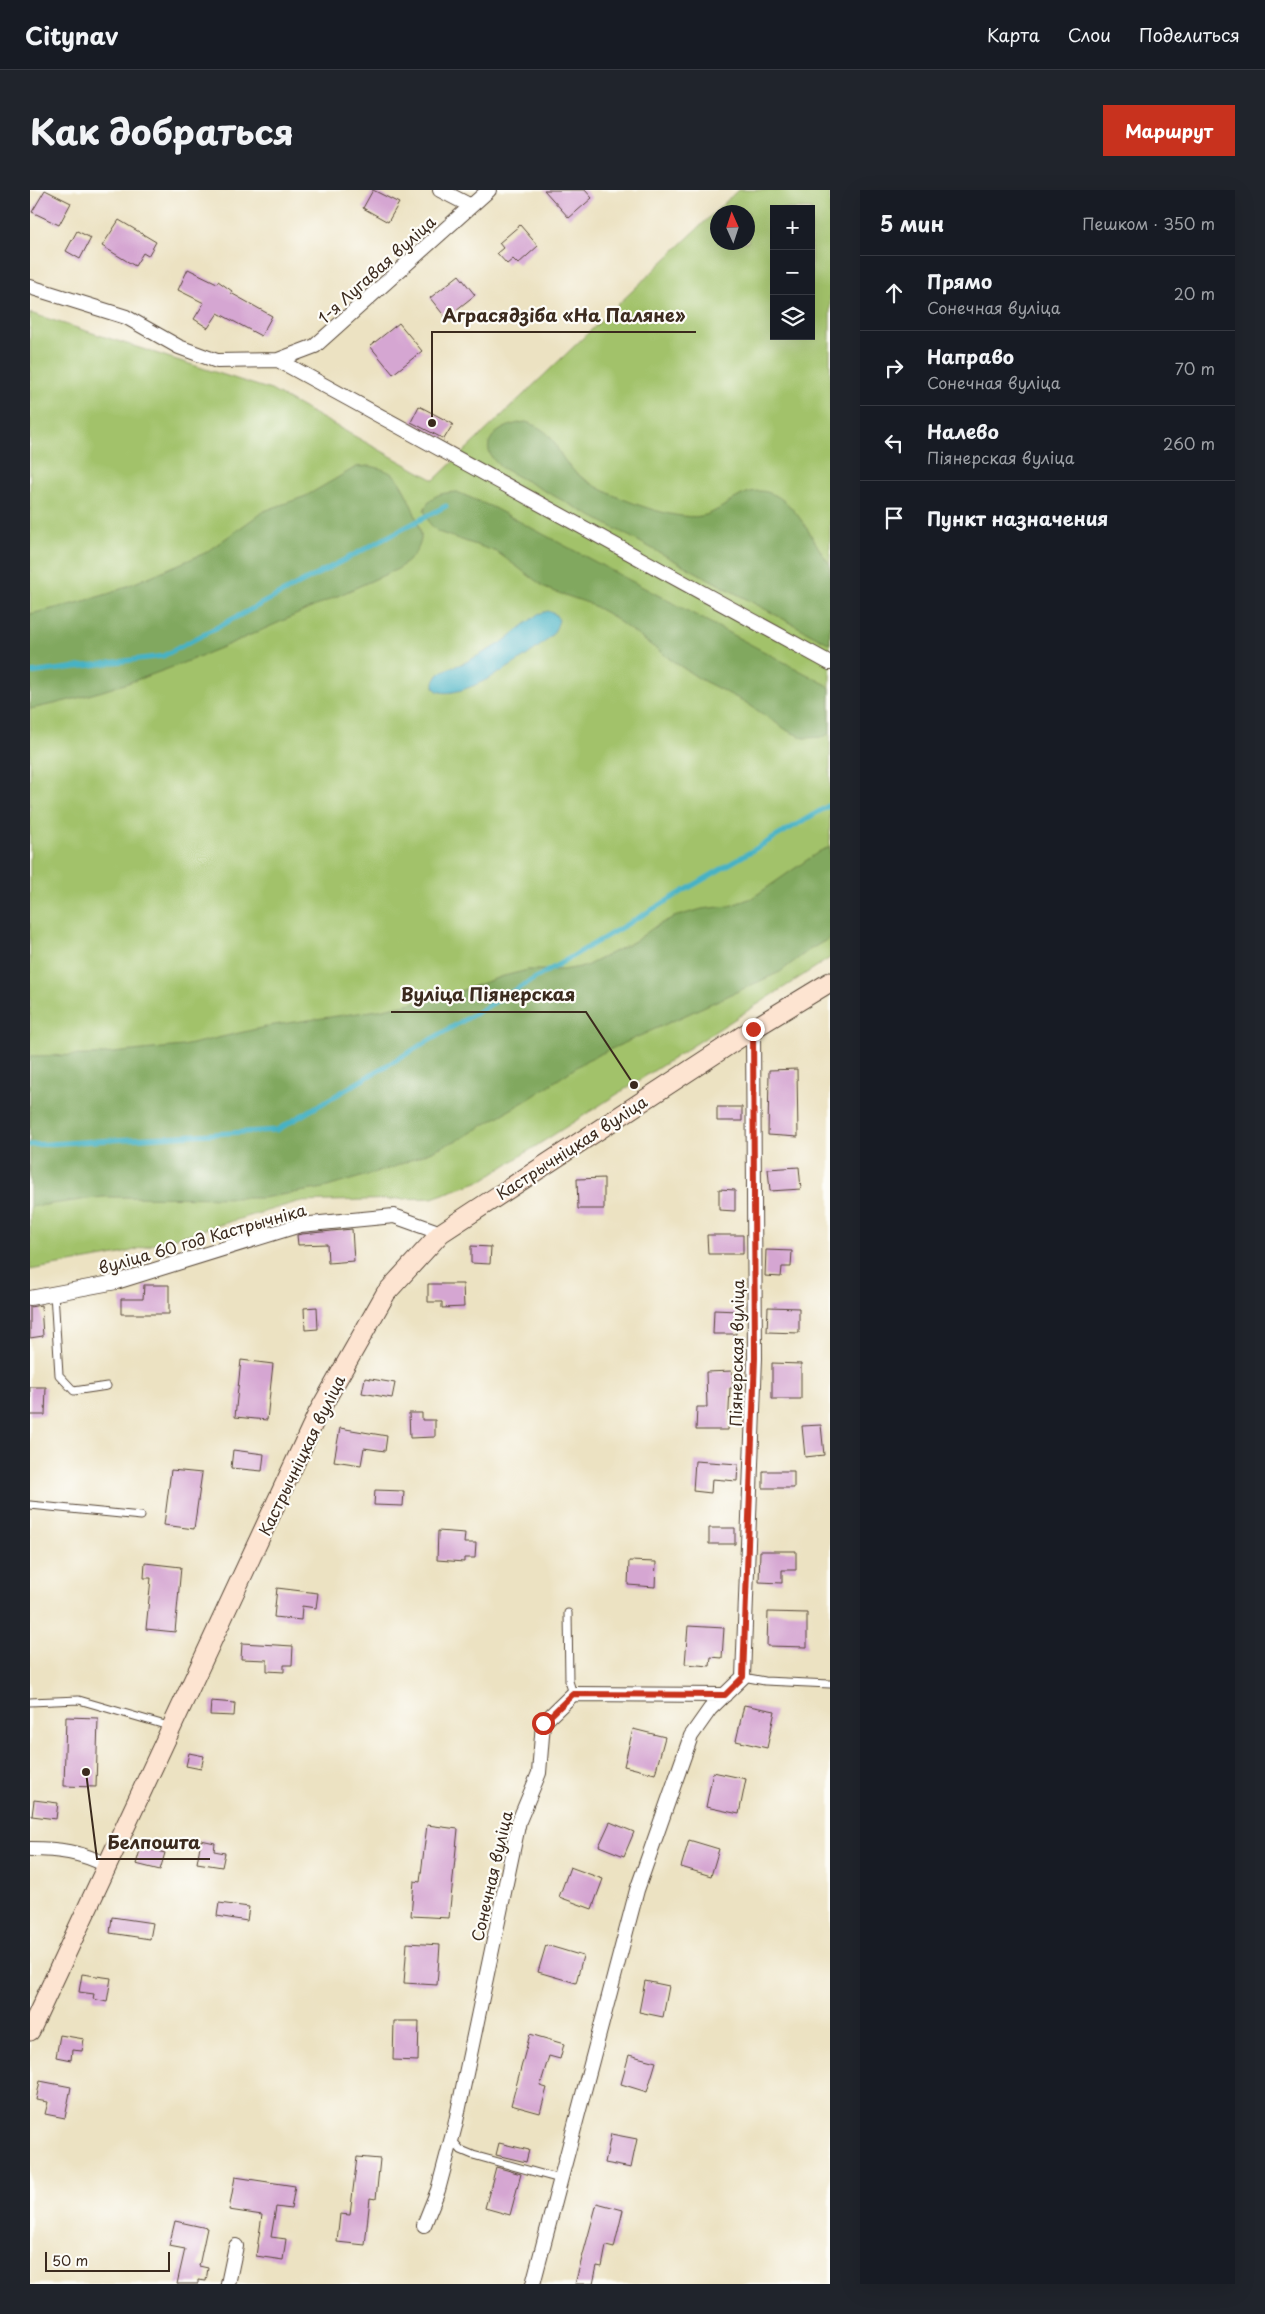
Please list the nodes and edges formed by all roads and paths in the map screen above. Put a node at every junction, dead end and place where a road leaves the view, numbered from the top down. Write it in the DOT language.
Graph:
graph roads {
  1 [pos="440,190"];
  2 [pos="489,190"];
  3 [pos="471,206"];
  4 [pos="30,287"];
  5 [pos="278,360"];
  6 [pos="830,663"];
  7 [pos="830,982"];
  8 [pos="753,1029"];
  9 [pos="441,1233"];
  10 [pos="54,1293"];
  11 [pos="30,1298"];
  12 [pos="107,1386"];
  13 [pos="30,1505"];
  14 [pos="141,1516"];
  15 [pos="568,1613"];
  16 [pos="743,1677"];
  17 [pos="830,1684"];
  18 [pos="573,1694"];
  19 [pos="725,1695"];
  20 [pos="30,1702"];
  21 [pos="172,1727"];
  22 [pos="30,1849"];
  23 [pos="106,1865"];
  24 [pos="30,2031"];
  25 [pos="452,2139"];
  26 [pos="560,2179"];
  27 [pos="424,2225"];
  28 [pos="236,2246"];
  29 [pos="228,2284"];
  30 [pos="533,2284"];
  1 -- 3 [label="street"];
  2 -- 3 [label="street, 1-я Лугавая вуліца"];
  3 -- 5 [label="street, 1-я Лугавая вуліца"];
  4 -- 5 [label="street"];
  5 -- 6 [label="street"];
  7 -- 8 [label="street, Кастрычніцкая вуліца"];
  8 -- 9 [label="street, Кастрычніцкая вуліца"];
  8 -- 16 [label="street, Піянерская вуліца"];
  9 -- 10 [label="street, вуліца 60 год Кастрычніка"];
  9 -- 21 [label="street, Кастрычніцкая вуліца"];
  10 -- 11 [label="street, вуліца 60 год Кастрычніка"];
  10 -- 12 [label="lane"];
  13 -- 14 [label="lane"];
  15 -- 18 [label="lane"];
  16 -- 17 [label="lane"];
  16 -- 19 [label="street"];
  18 -- 19 [label="street"];
  18 -- 25 [label="street, Сонечная вуліца"];
  19 -- 26 [label="street"];
  20 -- 21 [label="lane"];
  21 -- 23 [label="street, Кастрычніцкая вуліца"];
  22 -- 23 [label="street"];
  23 -- 24 [label="street, Кастрычніцкая вуліца"];
  25 -- 26 [label="lane"];
  25 -- 27 [label="street, Сонечная вуліца"];
  26 -- 30 [label="street"];
  28 -- 29 [label="street"];
}
